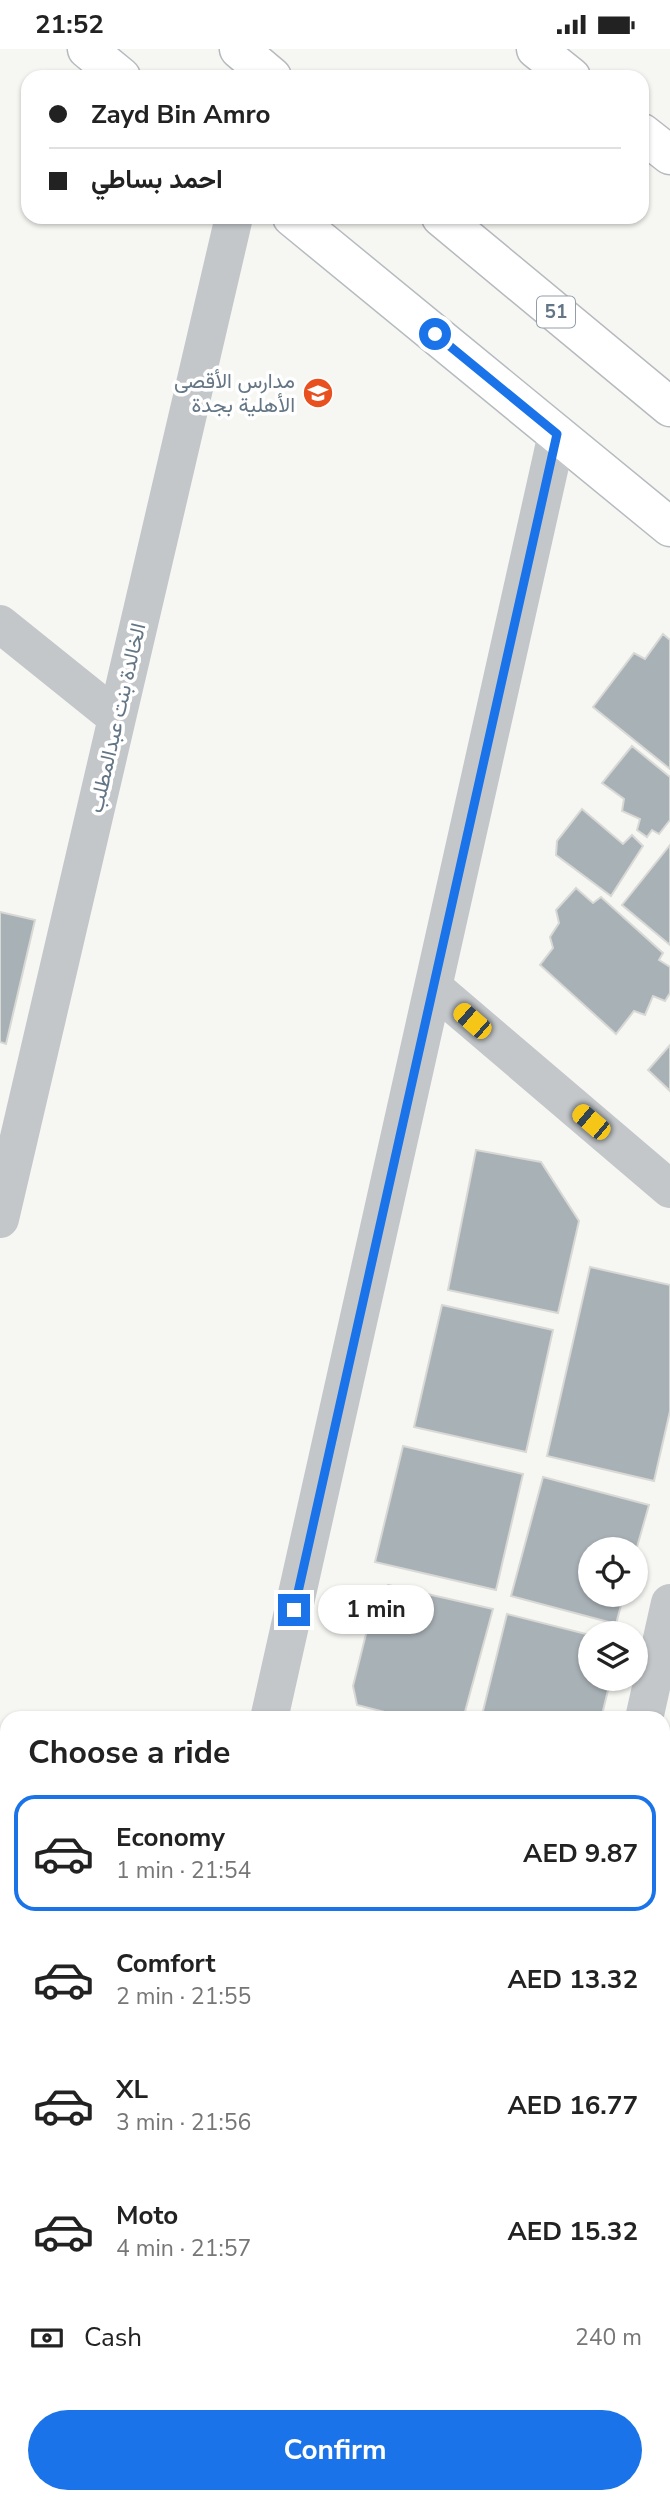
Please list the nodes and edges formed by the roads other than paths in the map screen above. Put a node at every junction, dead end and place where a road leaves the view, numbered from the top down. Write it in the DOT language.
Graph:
graph roads {
  1 [pos="87,49"];
  2 [pos="239,49"];
  3 [pos="536,49"];
  4 [pos="112,70"];
  5 [pos="264,70"];
  6 [pos="562,70"];
  7 [pos="649,138"];
  8 [pos="670,155"];
  9 [pos="232,224"];
  10 [pos="301,224"];
  11 [pos="449,224"];
  12 [pos="670,407"];
  13 [pos="557,434"];
  14 [pos="670,527"];
  15 [pos="0,624"];
  16 [pos="117,718"];
  17 [pos="433,987"];
  18 [pos="670,1189"];
  19 [pos="0,1219"];
  20 [pos="670,1604"];
  21 [pos="271,1711"];
  22 [pos="646,1711"];
  1 -- 4 [label="main road"];
  2 -- 5 [label="main road"];
  3 -- 6 [label="main road"];
  7 -- 8 [label="main road"];
  9 -- 16 [label="street, الخالدة بنت عبدالمطلب"];
  10 -- 13 [label="main road"];
  11 -- 12 [label="main road, 51"];
  13 -- 14 [label="main road"];
  13 -- 17 [label="street"];
  15 -- 16 [label="street"];
  16 -- 19 [label="street, الخالدة بنت عبدالمطلب"];
  17 -- 18 [label="street"];
  17 -- 21 [label="street"];
  20 -- 22 [label="street"];
}
